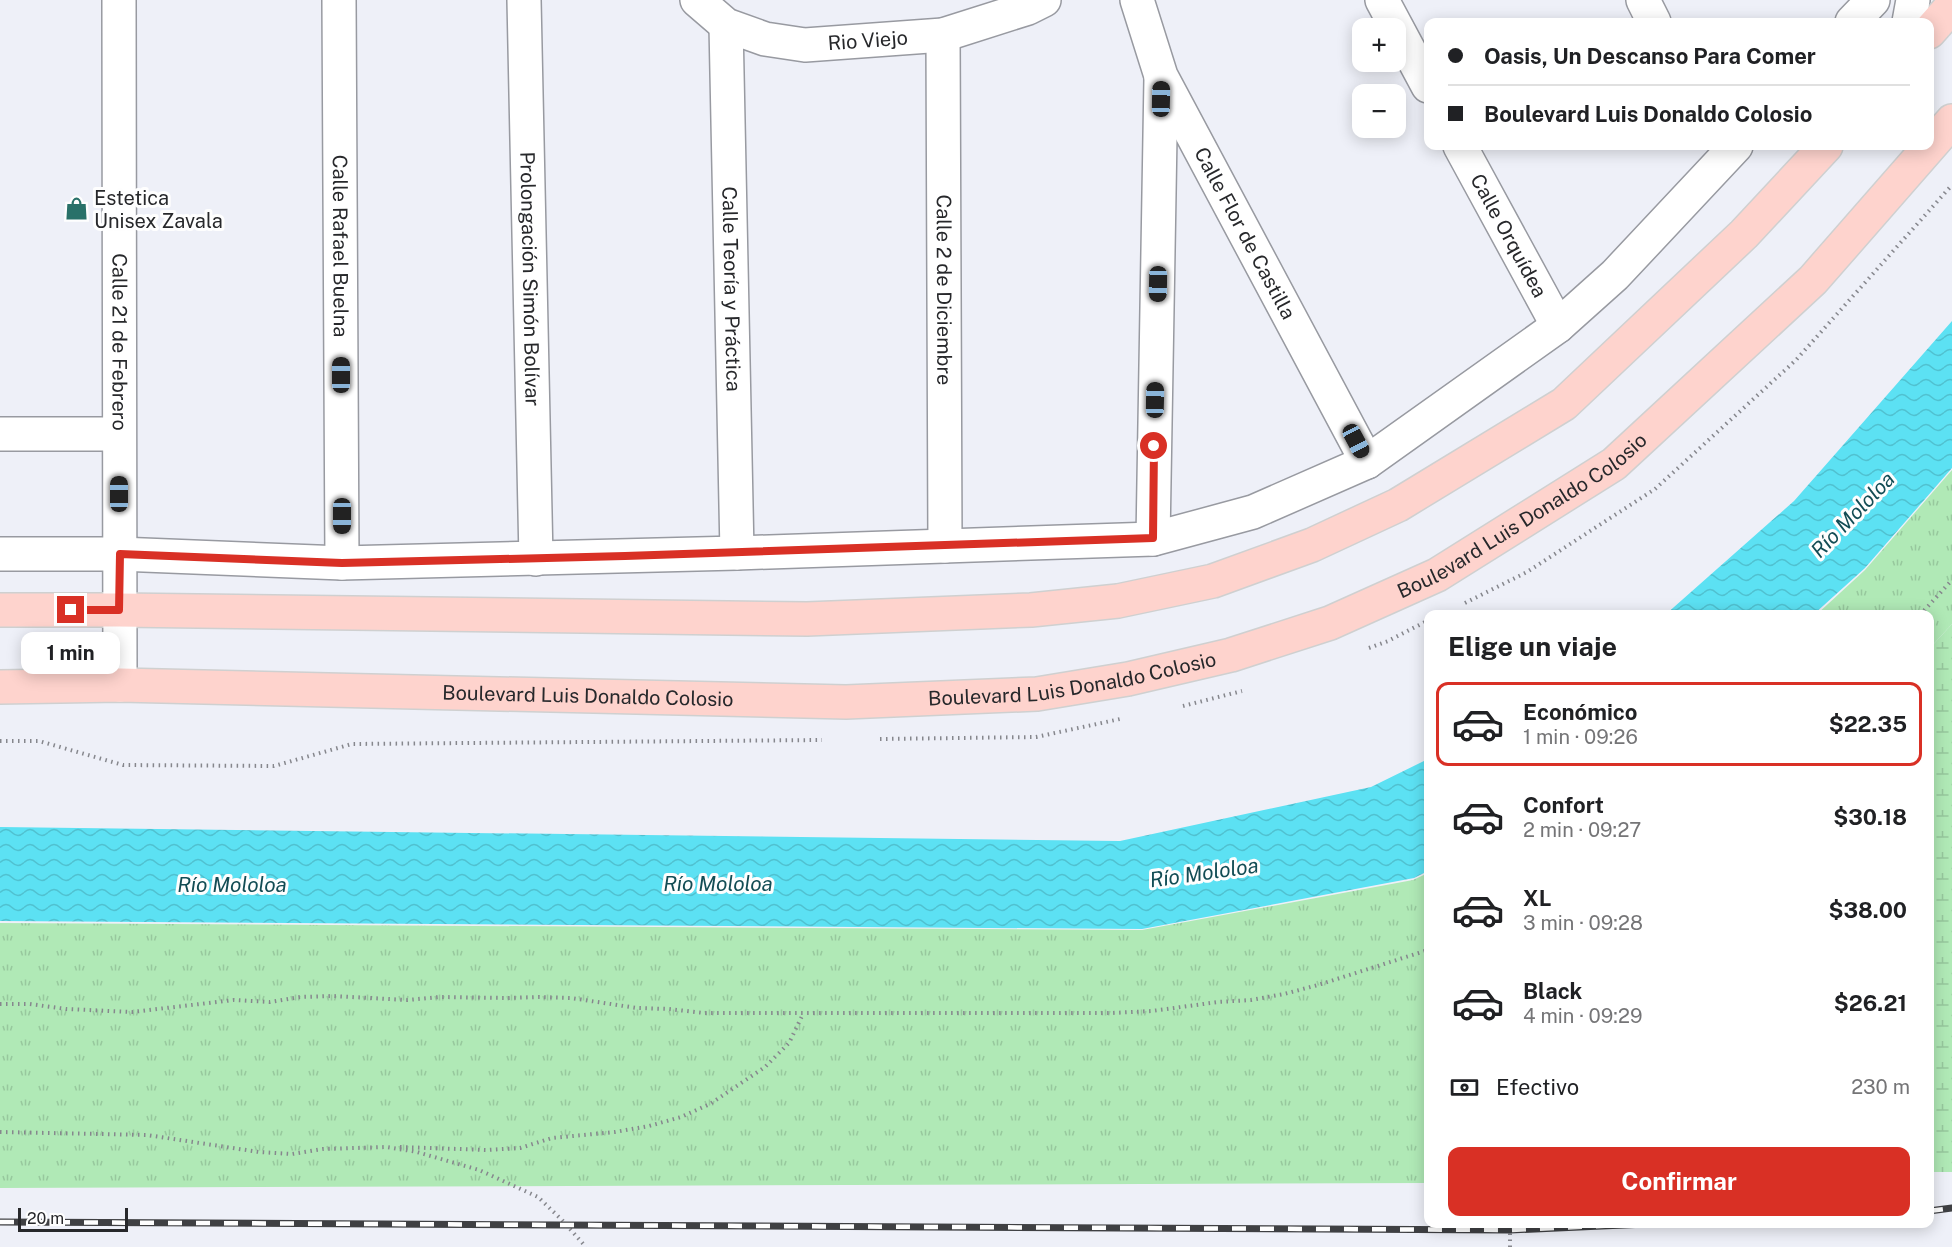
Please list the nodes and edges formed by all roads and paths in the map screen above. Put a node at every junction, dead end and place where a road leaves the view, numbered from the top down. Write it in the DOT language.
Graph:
graph roads {
  1 [pos="119,0"];
  2 [pos="339,0"];
  3 [pos="524,0"];
  4 [pos="697,0"];
  5 [pos="1044,0"];
  6 [pos="1137,0"];
  7 [pos="1382,0"];
  8 [pos="1643,0"];
  9 [pos="1873,0"];
  10 [pos="1913,0"];
  11 [pos="1952,6"];
  12 [pos="1652,18"];
  13 [pos="1856,18"];
  14 [pos="1910,18"];
  15 [pos="726,25"];
  16 [pos="1934,26"];
  17 [pos="943,35"];
  18 [pos="1161,76"];
  19 [pos="1424,79"];
  20 [pos="1952,121"];
  21 [pos="1934,142"];
  22 [pos="1462,150"];
  23 [pos="1725,150"];
  24 [pos="1822,150"];
  25 [pos="1927,150"];
  26 [pos="1558,326"];
  27 [pos="0,434"];
  28 [pos="119,434"];
  29 [pos="1367,462"];
  30 [pos="1153,538"];
  31 [pos="945,546"];
  32 [pos="737,553"];
  33 [pos="0,554"];
  34 [pos="120,554"];
  35 [pos="536,559"];
  36 [pos="342,563"];
  37 [pos="1952,580"];
  38 [pos="0,610"];
  39 [pos="119,610"];
  40 [pos="1925,610"];
  41 [pos="120,685"];
  42 [pos="0,687"];
  43 [pos="1424,952"];
  44 [pos="0,1004"];
  45 [pos="803,1014"];
  46 [pos="0,1132"];
  47 [pos="387,1147"];
  48 [pos="1510,1228"];
  49 [pos="586,1247"];
  50 [pos="1510,1247"];
  1 -- 28 [label="street, Calle 21 de Febrero"];
  2 -- 36 [label="street, Calle Rafael Buelna"];
  3 -- 35 [label="street, Prolongación Simón Bolívar"];
  4 -- 15 [label="street, Rio Viejo"];
  5 -- 17 [label="street, Rio Viejo"];
  6 -- 18 [label="street, Calle Flor de Castilla"];
  7 -- 19 [label="street"];
  8 -- 12 [label="street"];
  9 -- 13 [label="street"];
  10 -- 14 [label="street"];
  11 -- 16 [label="main road"];
  15 -- 17 [label="street, Rio Viejo"];
  15 -- 32 [label="street, Calle Teoría y Práctica"];
  17 -- 31 [label="street, Calle 2 de Diciembre"];
  18 -- 29 [label="street, Calle Flor de Castilla"];
  18 -- 30 [label="street"];
  20 -- 21 [label="main road, Boulevard Luis Donaldo Colosio"];
  22 -- 26 [label="street, Calle Orquídea"];
  23 -- 26 [label="street"];
  24 -- 39 [label="main road"];
  25 -- 41 [label="main road, Boulevard Luis Donaldo Colosio"];
  26 -- 29 [label="street"];
  27 -- 28 [label="street"];
  28 -- 34 [label="street, Calle 21 de Febrero"];
  29 -- 30 [label="street"];
  30 -- 31 [label="street"];
  31 -- 32 [label="street"];
  32 -- 35 [label="street"];
  33 -- 34 [label="street"];
  34 -- 36 [label="street"];
  34 -- 39 [label="street, Calle 21 de Febrero"];
  35 -- 36 [label="street"];
  37 -- 40 [label="path"];
  38 -- 39 [label="main road"];
  39 -- 41 [label="street, Calle 21 de Febrero"];
  41 -- 42 [label="main road, Boulevard Luis Donaldo Colosio"];
  43 -- 45 [label="path"];
  44 -- 45 [label="path"];
  45 -- 47 [label="path"];
  46 -- 47 [label="path"];
  47 -- 49 [label="path"];
  48 -- 50 [label="path"];
}
